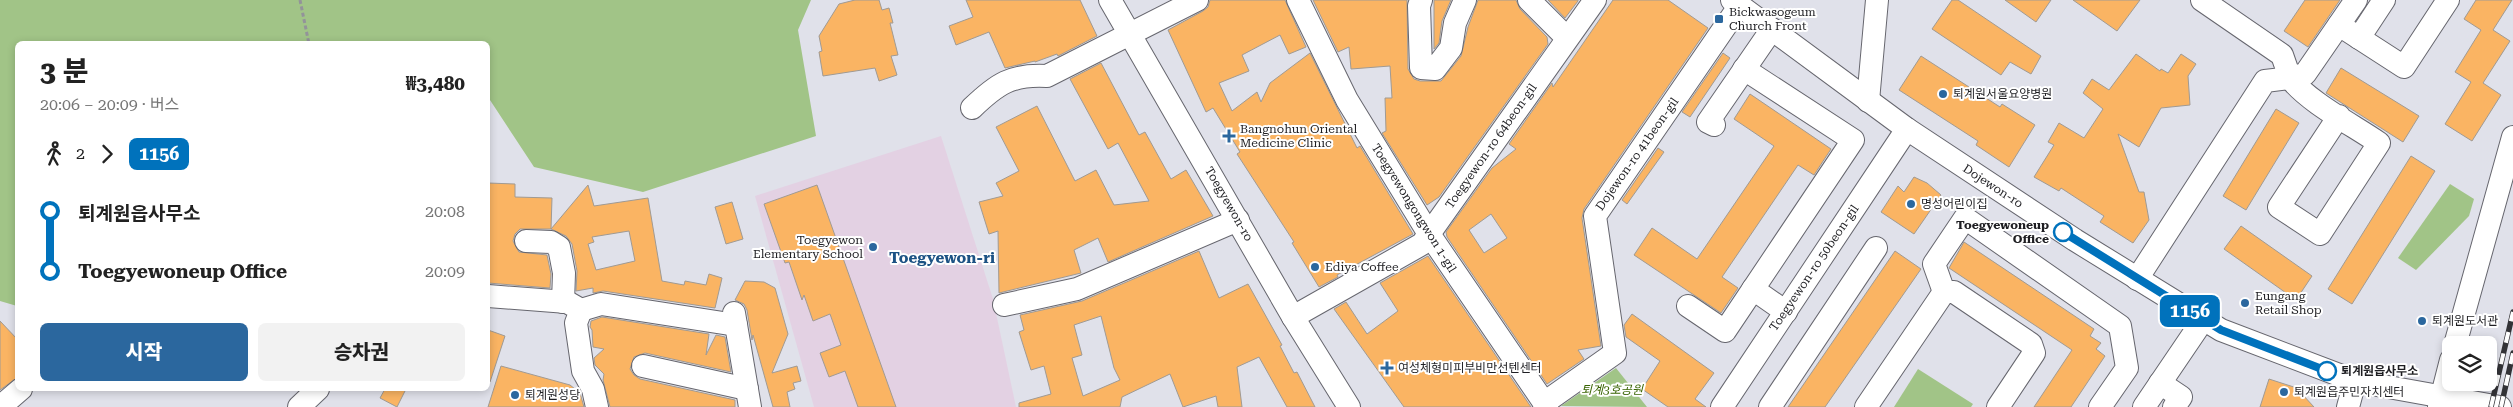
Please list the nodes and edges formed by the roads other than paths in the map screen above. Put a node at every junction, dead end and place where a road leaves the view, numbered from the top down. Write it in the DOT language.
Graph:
graph roads {
  1 [pos="1110,0"];
  2 [pos="1197,0"];
  3 [pos="1298,0"];
  4 [pos="1421,0"];
  5 [pos="1465,0"];
  6 [pos="1529,0"];
  7 [pos="1595,0"];
  8 [pos="1877,0"];
  9 [pos="2202,0"];
  10 [pos="2356,0"];
  11 [pos="2384,0"];
  12 [pos="2448,0"];
  13 [pos="1736,3"];
  14 [pos="2339,25"];
  15 [pos="1772,29"];
  16 [pos="1128,34"];
  17 [pos="1567,38"];
  18 [pos="2359,38"];
  19 [pos="1744,69"];
  20 [pos="2290,78"];
  21 [pos="1868,101"];
  22 [pos="972,108"];
  23 [pos="2339,116"];
  24 [pos="1714,125"];
  25 [pos="1907,129"];
  26 [pos="2513,137"];
  27 [pos="1238,220"];
  28 [pos="1429,234"];
  29 [pos="526,241"];
  30 [pos="1876,248"];
  31 [pos="2137,279"];
  32 [pos="1753,290"];
  33 [pos="1944,292"];
  34 [pos="490,296"];
  35 [pos="1004,305"];
  36 [pos="572,306"];
  37 [pos="1688,306"];
  38 [pos="1786,312"];
  39 [pos="1293,317"];
  40 [pos="2203,320"];
  41 [pos="2458,336"];
  42 [pos="643,366"];
  43 [pos="2355,382"];
  44 [pos="2160,383"];
  45 [pos="19,391"];
  46 [pos="316,391"];
  47 [pos="749,398"];
  48 [pos="2440,401"];
  49 [pos="2184,404"];
  50 [pos="1545,405"];
  51 [pos="0,407"];
  52 [pos="300,407"];
  53 [pos="597,407"];
  54 [pos="1349,407"];
  55 [pos="1722,407"];
  56 [pos="1770,407"];
  57 [pos="1866,407"];
  58 [pos="1998,407"];
  59 [pos="2100,407"];
  60 [pos="2144,407"];
  61 [pos="2348,407"];
  62 [pos="2500,407"];
  1 -- 16 [label="street, Toegyewon-ro"];
  2 -- 16 [label="street"];
  3 -- 28 [label="street, Toegyewongongwon 1-gil"];
  4 -- 5 [label="street"];
  6 -- 17 [label="street"];
  7 -- 17 [label="street, Toegyewon-ro 64beon-gil"];
  8 -- 21 [label="street"];
  9 -- 20 [label="street"];
  10 -- 14 [label="street"];
  11 -- 18 [label="street"];
  12 -- 18 [label="street"];
  13 -- 15 [label="street, Dojewon-ro"];
  13 -- 50 [label="street, Dojewon-ro 41beon-gil"];
  14 -- 18 [label="street"];
  14 -- 20 [label="street"];
  15 -- 19 [label="street"];
  15 -- 21 [label="street, Dojewon-ro"];
  16 -- 22 [label="street"];
  16 -- 27 [label="street, Toegyewon-ro"];
  17 -- 28 [label="street, Toegyewon-ro 64beon-gil"];
  19 -- 24 [label="street"];
  19 -- 32 [label="street"];
  20 -- 23 [label="street"];
  20 -- 31 [label="street"];
  21 -- 25 [label="street, Dojewon-ro"];
  23 -- 23 [label="street"];
  25 -- 31 [label="street, Dojewon-ro"];
  25 -- 38 [label="street, Toegyewon-ro 50beon-gil"];
  26 -- 41 [label="street"];
  27 -- 35 [label="street"];
  27 -- 39 [label="street, Toegyewon-ro"];
  28 -- 39 [label="street, Toegyewon-ro 64beon-gil"];
  28 -- 50 [label="street, Toegyewongongwon 1-gil"];
  29 -- 36 [label="street"];
  30 -- 56 [label="street"];
  31 -- 40 [label="street, Dojewon-ro"];
  32 -- 37 [label="street"];
  32 -- 38 [label="street"];
  33 -- 57 [label="street"];
  33 -- 58 [label="street"];
  33 -- 59 [label="street"];
  34 -- 36 [label="street"];
  36 -- 47 [label="street"];
  36 -- 53 [label="street"];
  38 -- 55 [label="street, Toegyewon-ro 50beon-gil"];
  39 -- 54 [label="street, Toegyewon-ro"];
  40 -- 43 [label="street, Dojewon-ro"];
  40 -- 44 [label="street"];
  42 -- 47 [label="street"];
  43 -- 48 [label="street, Dojewon-ro"];
  43 -- 61 [label="street"];
  44 -- 49 [label="street"];
  44 -- 60 [label="street"];
  45 -- 51 [label="street"];
  46 -- 52 [label="street"];
  48 -- 62 [label="street, Dojewon-ro"];
}
